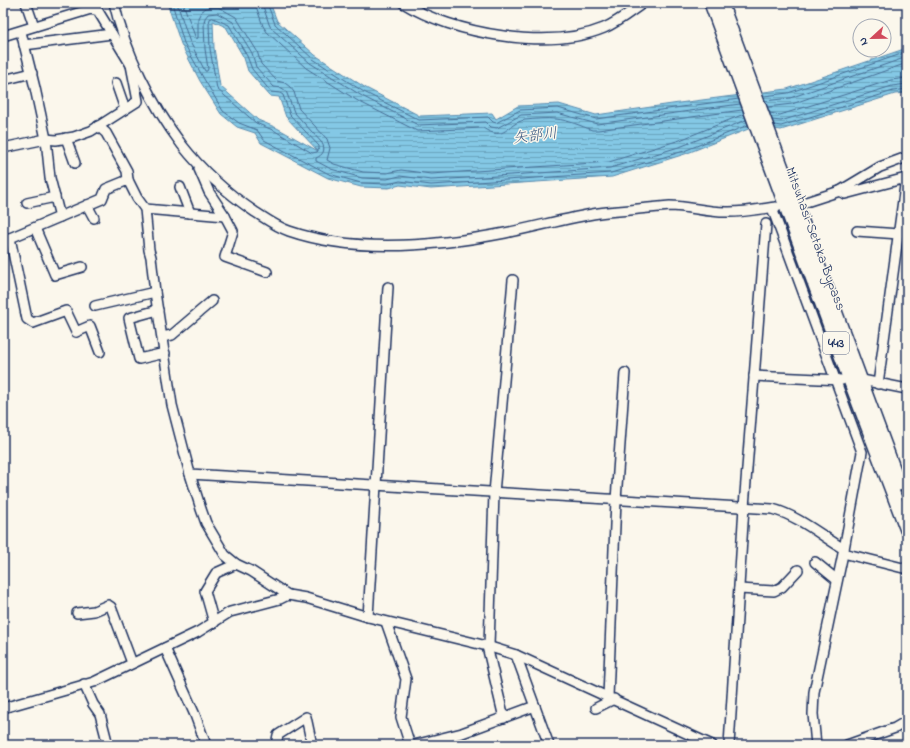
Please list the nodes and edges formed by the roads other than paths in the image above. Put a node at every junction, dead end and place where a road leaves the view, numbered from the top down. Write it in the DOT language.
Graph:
graph roads {
  1 [pos="26,3"];
  2 [pos="114,3"];
  3 [pos="403,3"];
  4 [pos="643,3"];
  5 [pos="711,3"];
  6 [pos="721,3"];
  7 [pos="90,6"];
  8 [pos="34,26"];
  9 [pos="21,32"];
  10 [pos="112,34"];
  11 [pos="3,36"];
  12 [pos="24,45"];
  13 [pos="133,64"];
  14 [pos="32,73"];
  15 [pos="3,80"];
  16 [pos="116,83"];
  17 [pos="125,109"];
  18 [pos="98,126"];
  19 [pos="66,138"];
  20 [pos="46,139"];
  21 [pos="3,148"];
  22 [pos="907,157"];
  23 [pos="196,162"];
  24 [pos="75,163"];
  25 [pos="907,178"];
  26 [pos="128,180"];
  27 [pos="782,181"];
  28 [pos="180,187"];
  29 [pos="840,191"];
  30 [pos="55,197"];
  31 [pos="806,202"];
  32 [pos="27,203"];
  33 [pos="87,205"];
  34 [pos="145,209"];
  35 [pos="190,213"];
  36 [pos="225,216"];
  37 [pos="60,217"];
  38 [pos="94,218"];
  39 [pos="766,224"];
  40 [pos="35,228"];
  41 [pos="857,231"];
  42 [pos="899,234"];
  43 [pos="7,238"];
  44 [pos="82,267"];
  45 [pos="267,272"];
  46 [pos="513,280"];
  47 [pos="388,287"];
  48 [pos="155,292"];
  49 [pos="212,301"];
  50 [pos="95,306"];
  51 [pos="158,310"];
  52 [pos="162,337"];
  53 [pos="100,352"];
  54 [pos="165,353"];
  55 [pos="626,373"];
  56 [pos="754,376"];
  57 [pos="849,380"];
  58 [pos="878,384"];
  59 [pos="907,389"];
  60 [pos="190,474"];
  61 [pos="375,485"];
  62 [pos="494,493"];
  63 [pos="616,500"];
  64 [pos="744,507"];
  65 [pos="907,509"];
  66 [pos="907,530"];
  67 [pos="844,551"];
  68 [pos="815,562"];
  69 [pos="236,564"];
  70 [pos="907,569"];
  71 [pos="798,570"];
  72 [pos="837,580"];
  73 [pos="739,590"];
  74 [pos="288,595"];
  75 [pos="77,613"];
  76 [pos="368,618"];
  77 [pos="386,622"];
  78 [pos="214,623"];
  79 [pos="488,646"];
  80 [pos="165,648"];
  81 [pos="516,655"];
  82 [pos="132,664"];
  83 [pos="84,684"];
  84 [pos="611,698"];
  85 [pos="535,706"];
  86 [pos="3,708"];
  87 [pos="596,708"];
  88 [pos="504,718"];
  89 [pos="907,721"];
  90 [pos="108,745"];
  91 [pos="206,745"];
  92 [pos="276,745"];
  93 [pos="312,745"];
  94 [pos="410,745"];
  95 [pos="414,745"];
  96 [pos="549,745"];
  97 [pos="712,745"];
  98 [pos="730,745"];
  99 [pos="816,745"];
  100 [pos="847,745"];
  1 -- 8 [label="street"];
  2 -- 13 [label="street"];
  3 -- 4 [label="street"];
  5 -- 27 [label="highway, Mitsuhasi-Setaka Bypass / 443"];
  6 -- 27 [label="highway, Mitsuhasi-Setaka Bypass / 443"];
  7 -- 8 [label="street"];
  7 -- 10 [label="street"];
  8 -- 9 [label="street"];
  9 -- 11 [label="street"];
  9 -- 12 [label="street"];
  10 -- 12 [label="street"];
  10 -- 13 [label="street"];
  12 -- 14 [label="street"];
  13 -- 17 [label="street"];
  13 -- 23 [label="street"];
  14 -- 15 [label="street"];
  14 -- 20 [label="street"];
  16 -- 17 [label="street"];
  17 -- 18 [label="street"];
  18 -- 19 [label="street"];
  18 -- 26 [label="street"];
  19 -- 20 [label="street"];
  19 -- 24 [label="street"];
  20 -- 21 [label="street"];
  20 -- 30 [label="street"];
  22 -- 29 [label="street"];
  23 -- 36 [label="street"];
  23 -- 57 [label="street"];
  25 -- 29 [label="street"];
  25 -- 42 [label="street"];
  26 -- 33 [label="street"];
  26 -- 34 [label="street"];
  27 -- 57 [label="highway, Mitsuhasi-Setaka Bypass / 443"];
  28 -- 35 [label="street"];
  29 -- 31 [label="street"];
  30 -- 32 [label="street"];
  30 -- 37 [label="street"];
  33 -- 37 [label="street"];
  33 -- 38 [label="street"];
  34 -- 35 [label="street"];
  34 -- 48 [label="street"];
  35 -- 36 [label="street"];
  36 -- 45 [label="street"];
  37 -- 40 [label="street"];
  39 -- 56 [label="street"];
  40 -- 43 [label="street"];
  40 -- 44 [label="street"];
  41 -- 42 [label="street"];
  42 -- 58 [label="street"];
  43 -- 53 [label="street"];
  46 -- 62 [label="street"];
  47 -- 61 [label="street"];
  48 -- 50 [label="street"];
  48 -- 51 [label="street"];
  49 -- 52 [label="street"];
  51 -- 52 [label="street"];
  51 -- 54 [label="street"];
  52 -- 54 [label="street"];
  54 -- 60 [label="street"];
  55 -- 63 [label="street"];
  56 -- 57 [label="street"];
  56 -- 64 [label="street"];
  57 -- 58 [label="street"];
  57 -- 65 [label="highway, Mitsuhasi-Setaka Bypass / 443"];
  57 -- 66 [label="highway, Mitsuhasi-Setaka Bypass / 443"];
  57 -- 67 [label="street"];
  58 -- 59 [label="street"];
  60 -- 61 [label="street"];
  60 -- 69 [label="street"];
  61 -- 62 [label="street"];
  61 -- 76 [label="street"];
  62 -- 63 [label="street"];
  62 -- 79 [label="street"];
  63 -- 64 [label="street"];
  63 -- 84 [label="street"];
  64 -- 67 [label="street"];
  64 -- 73 [label="street"];
  67 -- 70 [label="street"];
  67 -- 72 [label="street"];
  68 -- 72 [label="street"];
  69 -- 74 [label="street"];
  69 -- 78 [label="street"];
  71 -- 73 [label="street"];
  72 -- 99 [label="street"];
  73 -- 98 [label="street"];
  74 -- 76 [label="street"];
  74 -- 78 [label="street"];
  75 -- 82 [label="street"];
  76 -- 77 [label="street"];
  77 -- 79 [label="street"];
  77 -- 94 [label="street"];
  78 -- 80 [label="street"];
  79 -- 81 [label="street"];
  79 -- 88 [label="street"];
  80 -- 82 [label="street"];
  80 -- 91 [label="street"];
  81 -- 84 [label="street"];
  81 -- 85 [label="street"];
  82 -- 83 [label="street"];
  83 -- 86 [label="street"];
  83 -- 90 [label="street"];
  84 -- 87 [label="street"];
  84 -- 97 [label="street"];
  85 -- 88 [label="street"];
  85 -- 96 [label="street"];
  88 -- 95 [label="street"];
  89 -- 100 [label="street"];
  92 -- 93 [label="street"];
}
